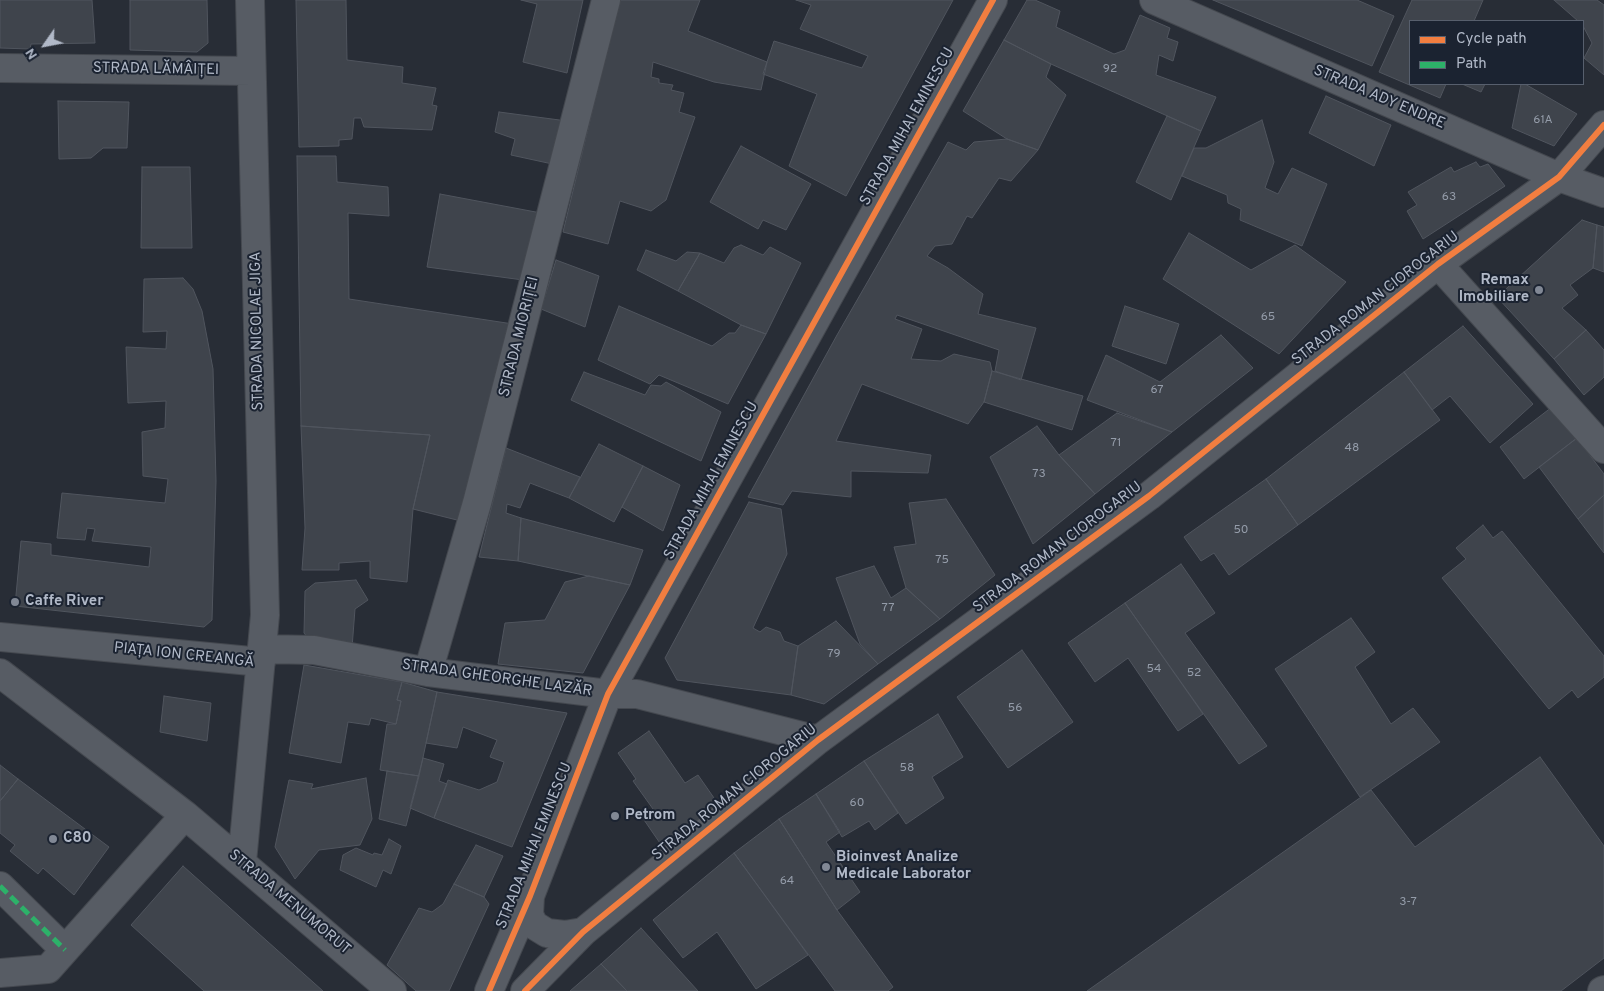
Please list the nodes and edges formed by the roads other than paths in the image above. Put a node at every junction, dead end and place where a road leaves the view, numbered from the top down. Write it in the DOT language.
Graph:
graph roads {
  1 [pos="250,0"];
  2 [pos="606,0"];
  3 [pos="993,0"];
  4 [pos="1154,0"];
  5 [pos="0,68"];
  6 [pos="251,71"];
  7 [pos="1604,125"];
  8 [pos="1559,177"];
  9 [pos="1604,193"];
  10 [pos="1438,264"];
  11 [pos="1604,449"];
  12 [pos="0,637"];
  13 [pos="261,655"];
  14 [pos="0,672"];
  15 [pos="428,672"];
  16 [pos="608,694"];
  17 [pos="818,740"];
  18 [pos="185,815"];
  19 [pos="242,862"];
  20 [pos="0,886"];
  21 [pos="530,896"];
  22 [pos="583,932"];
  23 [pos="65,950"];
  24 [pos="0,973"];
  25 [pos="392,991"];
  26 [pos="489,991"];
  27 [pos="525,991"];
  1 -- 6 [label="street, STRADA NICOLAE JIGA"];
  2 -- 15 [label="street, STRADA MIORIȚEI"];
  3 -- 16 [label="street, STRADA MIHAI EMINESCU"];
  4 -- 8 [label="street, STRADA ADY ENDRE"];
  5 -- 6 [label="street, STRADA LĂMÂIȚEI"];
  6 -- 13 [label="street, STRADA NICOLAE JIGA"];
  7 -- 8 [label="street, STRADA ROMAN CIOROGARIU"];
  8 -- 9 [label="street, STRADA ADY ENDRE"];
  8 -- 10 [label="street, STRADA ROMAN CIOROGARIU"];
  10 -- 11 [label="street"];
  10 -- 17 [label="street, STRADA ROMAN CIOROGARIU"];
  12 -- 13 [label="street, PIAȚA ION CREANGĂ"];
  13 -- 15 [label="street, STRADA GHEORGHE LAZĂR"];
  13 -- 19 [label="street, PIAȚA ION CREANGĂ"];
  14 -- 18 [label="street, STRADA MENUMORUT"];
  15 -- 16 [label="street, STRADA GHEORGHE LAZĂR"];
  16 -- 17 [label="street, STRADA GHEORGHE LAZĂR"];
  16 -- 21 [label="street, STRADA MIHAI EMINESCU"];
  17 -- 22 [label="street, STRADA ROMAN CIOROGARIU"];
  18 -- 19 [label="street, STRADA MENUMORUT"];
  18 -- 23 [label="street"];
  19 -- 25 [label="street, STRADA MENUMORUT"];
  20 -- 23 [label="street"];
  21 -- 22 [label="street"];
  21 -- 26 [label="street, STRADA MIHAI EMINESCU"];
  22 -- 27 [label="street, STRADA ROMAN CIOROGARIU"];
  23 -- 24 [label="street"];
}
